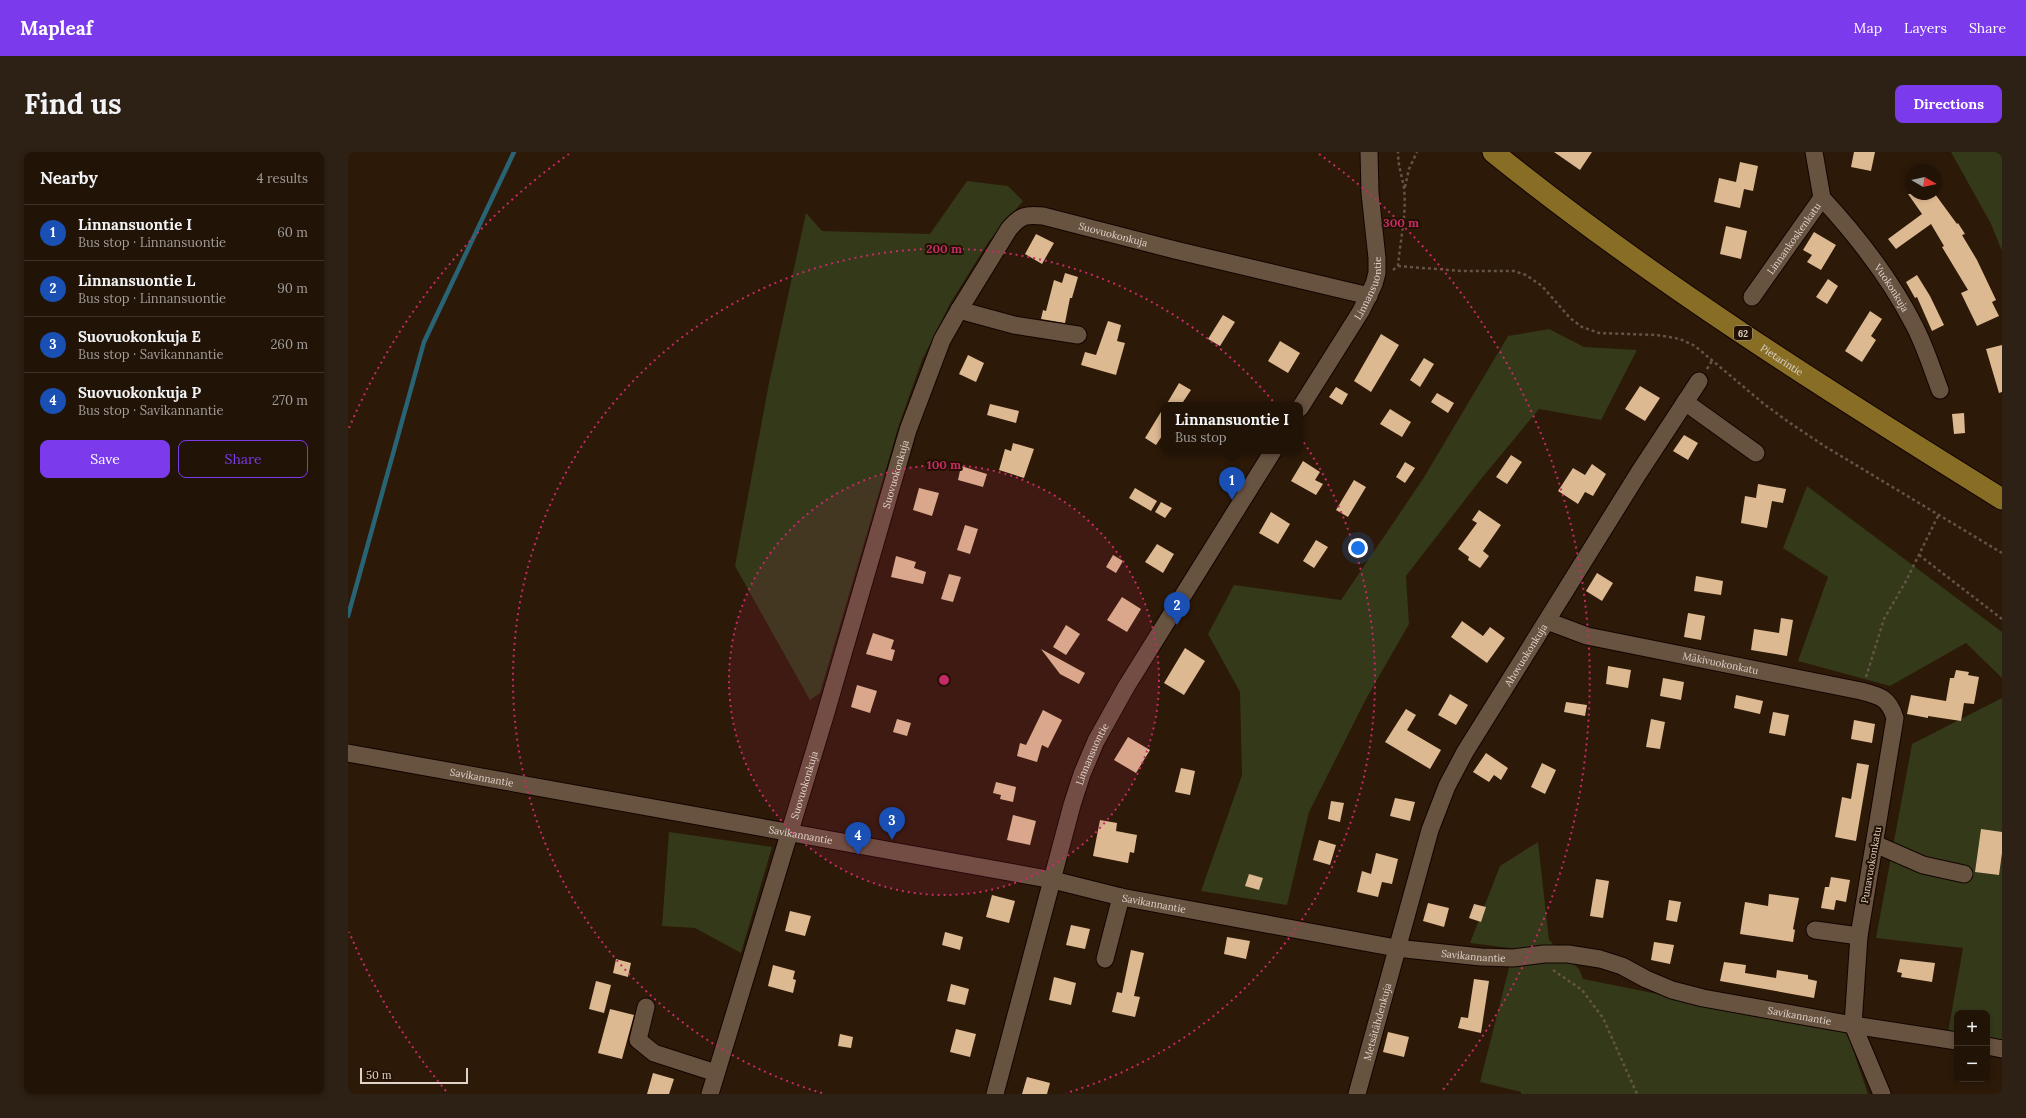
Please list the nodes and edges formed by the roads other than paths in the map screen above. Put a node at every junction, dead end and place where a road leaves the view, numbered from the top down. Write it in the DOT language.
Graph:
graph roads {
  1 [pos="1369,152"];
  2 [pos="1493,152"];
  3 [pos="1814,152"];
  4 [pos="1822,198"];
  5 [pos="1368,296"];
  6 [pos="1752,297"];
  7 [pos="959,310"];
  8 [pos="1078,335"];
  9 [pos="1699,381"];
  10 [pos="1940,390"];
  11 [pos="1685,402"];
  12 [pos="1303,403"];
  13 [pos="1756,453"];
  14 [pos="1271,454"];
  15 [pos="2002,499"];
  16 [pos="1547,621"];
  17 [pos="1892,707"];
  18 [pos="348,753"];
  19 [pos="790,832"];
  20 [pos="1875,844"];
  21 [pos="1964,874"];
  22 [pos="1053,880"];
  23 [pos="1121,897"];
  24 [pos="1815,930"];
  25 [pos="1859,936"];
  26 [pos="1396,948"];
  27 [pos="1105,959"];
  28 [pos="646,1008"];
  29 [pos="1853,1025"];
  30 [pos="1954,1041"];
  31 [pos="1990,1046"];
  32 [pos="2002,1048"];
  33 [pos="716,1072"];
  34 [pos="710,1094"];
  35 [pos="995,1094"];
  36 [pos="1356,1094"];
  37 [pos="1882,1094"];
  1 -- 5 [label="street, Linnansuontie"];
  2 -- 15 [label="main road, Pietarintie / 62"];
  3 -- 4 [label="street, Linnankoskenkatu"];
  4 -- 6 [label="street, Linnankoskenkatu"];
  4 -- 10 [label="street, Vuokonkuja"];
  5 -- 7 [label="street, Suovuokonkuja"];
  5 -- 12 [label="street, Linnansuontie"];
  7 -- 8 [label="street"];
  7 -- 19 [label="street, Suovuokonkuja"];
  9 -- 11 [label="street, Ahovuokonkuja"];
  11 -- 13 [label="street"];
  11 -- 16 [label="street, Ahovuokonkuja"];
  14 -- 22 [label="street, Linnansuontie"];
  16 -- 17 [label="street, Mäkivuokonkatu"];
  16 -- 26 [label="street, Ahovuokonkuja"];
  17 -- 20 [label="street, Punavuokonkatu"];
  18 -- 19 [label="street, Savikannantie"];
  19 -- 22 [label="street, Savikannantie"];
  19 -- 33 [label="street, Suovuokonkuja"];
  20 -- 21 [label="street"];
  20 -- 25 [label="street, Punavuokonkatu"];
  22 -- 23 [label="street, Savikannantie"];
  22 -- 35 [label="street, Linnansuontie"];
  23 -- 26 [label="street, Savikannantie"];
  23 -- 27 [label="street"];
  24 -- 25 [label="street"];
  25 -- 29 [label="street, Punavuokonkatu"];
  26 -- 29 [label="street, Savikannantie"];
  26 -- 36 [label="street, Metsätähdenkuja"];
  28 -- 33 [label="street"];
  29 -- 30 [label="street, Savikannantie"];
  29 -- 37 [label="street"];
  31 -- 32 [label="street"];
  33 -- 34 [label="street, Suovuokonkuja"];
}
